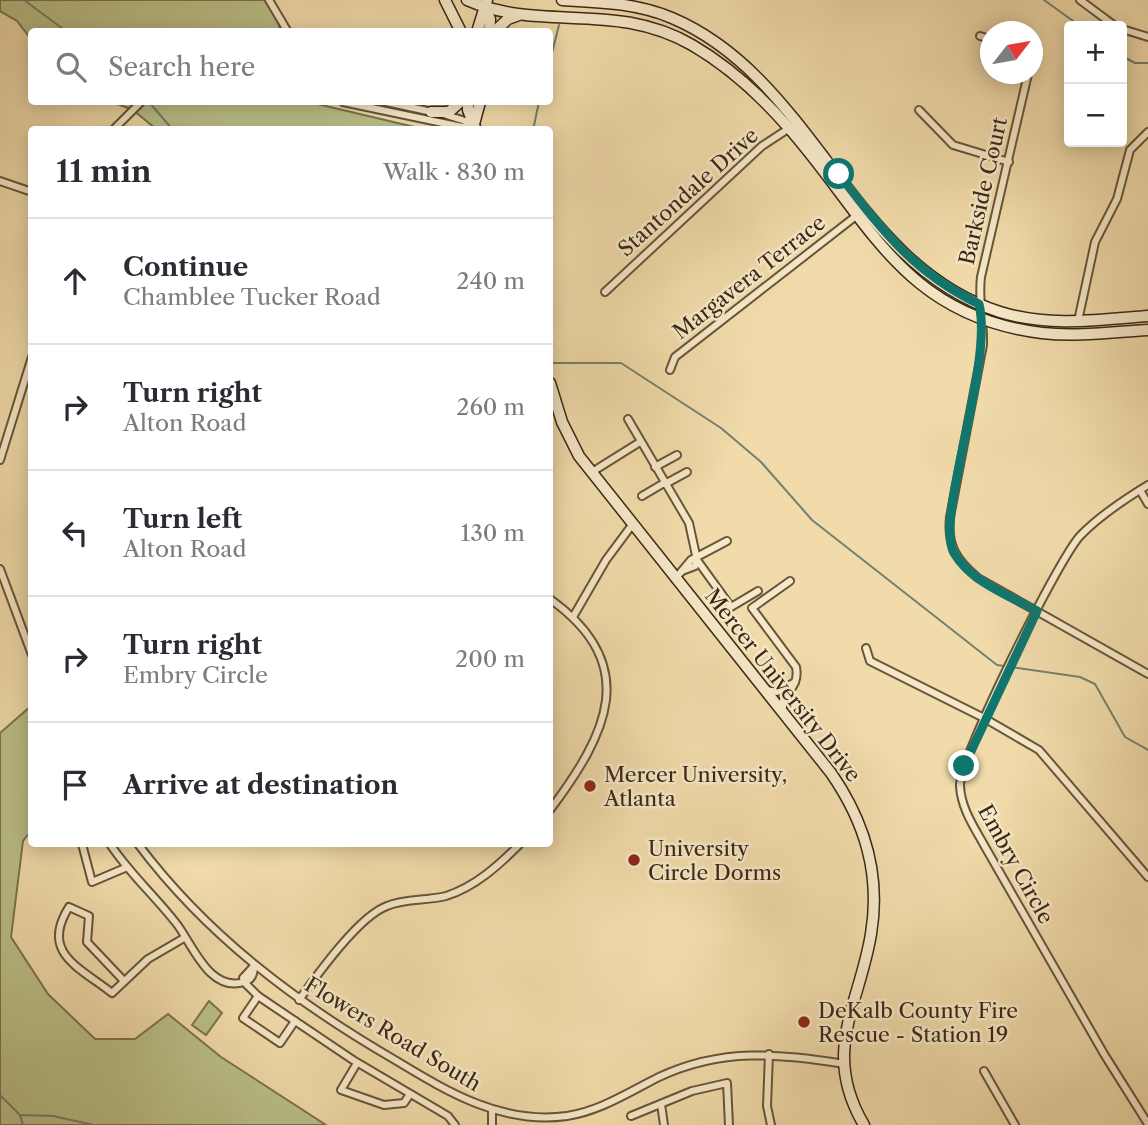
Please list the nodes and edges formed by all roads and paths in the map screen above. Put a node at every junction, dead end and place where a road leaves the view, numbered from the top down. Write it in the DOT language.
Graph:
graph roads {
  1 [pos="269,0"];
  2 [pos="444,0"];
  3 [pos="467,0"];
  4 [pos="562,0"];
  5 [pos="1080,0"];
  6 [pos="486,4"];
  7 [pos="522,13"];
  8 [pos="1108,21"];
  9 [pos="286,28"];
  10 [pos="459,28"];
  11 [pos="478,28"];
  12 [pos="489,28"];
  13 [pos="498,28"];
  14 [pos="1127,31"];
  15 [pos="1148,37"];
  16 [pos="1026,84"];
  17 [pos="138,105"];
  18 [pos="357,105"];
  19 [pos="400,105"];
  20 [pos="457,105"];
  21 [pos="468,105"];
  22 [pos="480,105"];
  23 [pos="919,110"];
  24 [pos="431,112"];
  25 [pos="800,122"];
  26 [pos="116,126"];
  27 [pos="458,126"];
  28 [pos="472,126"];
  29 [pos="475,126"];
  30 [pos="475,126"];
  31 [pos="789,128"];
  32 [pos="1148,132"];
  33 [pos="1009,162"];
  34 [pos="0,181"];
  35 [pos="28,191"];
  36 [pos="856,216"];
  37 [pos="604,292"];
  38 [pos="979,304"];
  39 [pos="1148,316"];
  40 [pos="983,318"];
  41 [pos="1078,321"];
  42 [pos="1148,330"];
  43 [pos="28,370"];
  44 [pos="670,370"];
  45 [pos="553,393"];
  46 [pos="628,419"];
  47 [pos="640,442"];
  48 [pos="677,454"];
  49 [pos="0,460"];
  50 [pos="655,467"];
  51 [pos="592,472"];
  52 [pos="687,472"];
  53 [pos="665,483"];
  54 [pos="1148,485"];
  55 [pos="1140,490"];
  56 [pos="642,496"];
  57 [pos="1148,504"];
  58 [pos="632,525"];
  59 [pos="727,541"];
  60 [pos="697,560"];
  61 [pos="0,569"];
  62 [pos="678,575"];
  63 [pos="790,581"];
  64 [pos="758,591"];
  65 [pos="553,601"];
  66 [pos="1037,611"];
  67 [pos="573,617"];
  68 [pos="28,643"];
  69 [pos="866,648"];
  70 [pos="1148,674"];
  71 [pos="795,682"];
  72 [pos="761,688"];
  73 [pos="780,690"];
  74 [pos="786,696"];
  75 [pos="984,718"];
  76 [pos="786,720"];
  77 [pos="553,805"];
  78 [pos="83,847"];
  79 [pos="112,847"];
  80 [pos="140,847"];
  81 [pos="517,847"];
  82 [pos="125,867"];
  83 [pos="1148,877"];
  84 [pos="184,938"];
  85 [pos="254,966"];
  86 [pos="124,981"];
  87 [pos="244,982"];
  88 [pos="258,996"];
  89 [pos="299,1000"];
  90 [pos="295,1021"];
  91 [pos="769,1054"];
  92 [pos="357,1063"];
  93 [pos="845,1064"];
  94 [pos="984,1071"];
  95 [pos="410,1094"];
  96 [pos="661,1104"];
  97 [pos="492,1110"];
  98 [pos="631,1116"];
  99 [pos="489,1123"];
  100 [pos="1148,1124"];
  101 [pos="455,1125"];
  102 [pos="664,1125"];
  103 [pos="729,1125"];
  104 [pos="771,1125"];
  105 [pos="864,1125"];
  106 [pos="1015,1125"];
  1 -- 9 [label="street"];
  2 -- 10 [label="main road"];
  3 -- 6 [label="main road"];
  4 -- 25 [label="main road"];
  5 -- 8 [label="street"];
  6 -- 7 [label="main road"];
  6 -- 11 [label="main road"];
  6 -- 12 [label="main road"];
  7 -- 13 [label="main road"];
  7 -- 31 [label="main road"];
  14 -- 15 [label="street"];
  16 -- 33 [label="street, Barkside Court"];
  17 -- 26 [label="street"];
  18 -- 27 [label="street"];
  19 -- 24 [label="street"];
  20 -- 24 [label="main road"];
  21 -- 29 [label="main road"];
  22 -- 30 [label="main road"];
  23 -- 33 [label="street"];
  24 -- 28 [label="street"];
  25 -- 31 [label="street, Stantondale Drive"];
  25 -- 38 [label="main road"];
  31 -- 36 [label="main road"];
  31 -- 37 [label="street, Stantondale Drive"];
  32 -- 41 [label="street"];
  33 -- 38 [label="street, Barkside Court"];
  34 -- 35 [label="street"];
  36 -- 40 [label="main road"];
  36 -- 44 [label="street, Margavera Terrace"];
  38 -- 40 [label="street, Barkside Court"];
  38 -- 41 [label="main road"];
  39 -- 41 [label="main road"];
  40 -- 42 [label="main road"];
  40 -- 66 [label="street, Barkside Court"];
  43 -- 49 [label="street"];
  45 -- 51 [label="main road, Mercer University Drive"];
  46 -- 47 [label="street"];
  47 -- 50 [label="street"];
  47 -- 51 [label="street"];
  48 -- 50 [label="street"];
  50 -- 53 [label="street"];
  51 -- 58 [label="main road, Mercer University Drive"];
  52 -- 53 [label="street"];
  53 -- 56 [label="street"];
  53 -- 60 [label="street"];
  54 -- 55 [label="street, Embry Circle"];
  55 -- 57 [label="street"];
  55 -- 66 [label="street, Embry Circle"];
  58 -- 62 [label="main road, Mercer University Drive"];
  58 -- 67 [label="street"];
  59 -- 60 [label="street"];
  60 -- 62 [label="street"];
  60 -- 64 [label="street"];
  61 -- 68 [label="street"];
  62 -- 72 [label="main road, Mercer University Drive"];
  63 -- 71 [label="street"];
  65 -- 67 [label="street"];
  66 -- 70 [label="street, Barkside Court"];
  66 -- 75 [label="street, Embry Circle"];
  67 -- 77 [label="street"];
  69 -- 75 [label="street"];
  71 -- 73 [label="street"];
  71 -- 74 [label="street"];
  72 -- 73 [label="street"];
  72 -- 76 [label="main road, Mercer University Drive"];
  73 -- 74 [label="street"];
  74 -- 76 [label="street"];
  75 -- 83 [label="street"];
  75 -- 100 [label="street, Embry Circle"];
  76 -- 93 [label="main road, Mercer University Drive"];
  78 -- 82 [label="street"];
  79 -- 82 [label="street"];
  80 -- 85 [label="street, Flowers Road South"];
  81 -- 89 [label="street"];
  82 -- 84 [label="street"];
  84 -- 86 [label="street"];
  84 -- 87 [label="street"];
  85 -- 87 [label="street"];
  85 -- 89 [label="street, Flowers Road South"];
  86 -- 86 [label="street"];
  87 -- 88 [label="street"];
  88 -- 90 [label="street"];
  88 -- 90 [label="street"];
  89 -- 97 [label="street, Flowers Road South"];
  90 -- 92 [label="street"];
  91 -- 93 [label="street, Flowers Road South"];
  91 -- 97 [label="street, Flowers Road South"];
  91 -- 104 [label="street"];
  92 -- 95 [label="street"];
  92 -- 95 [label="street"];
  93 -- 105 [label="main road, Mercer University Drive"];
  94 -- 106 [label="street"];
  95 -- 101 [label="street"];
  96 -- 98 [label="street"];
  96 -- 102 [label="street"];
  96 -- 103 [label="street"];
  97 -- 99 [label="street"];
}
